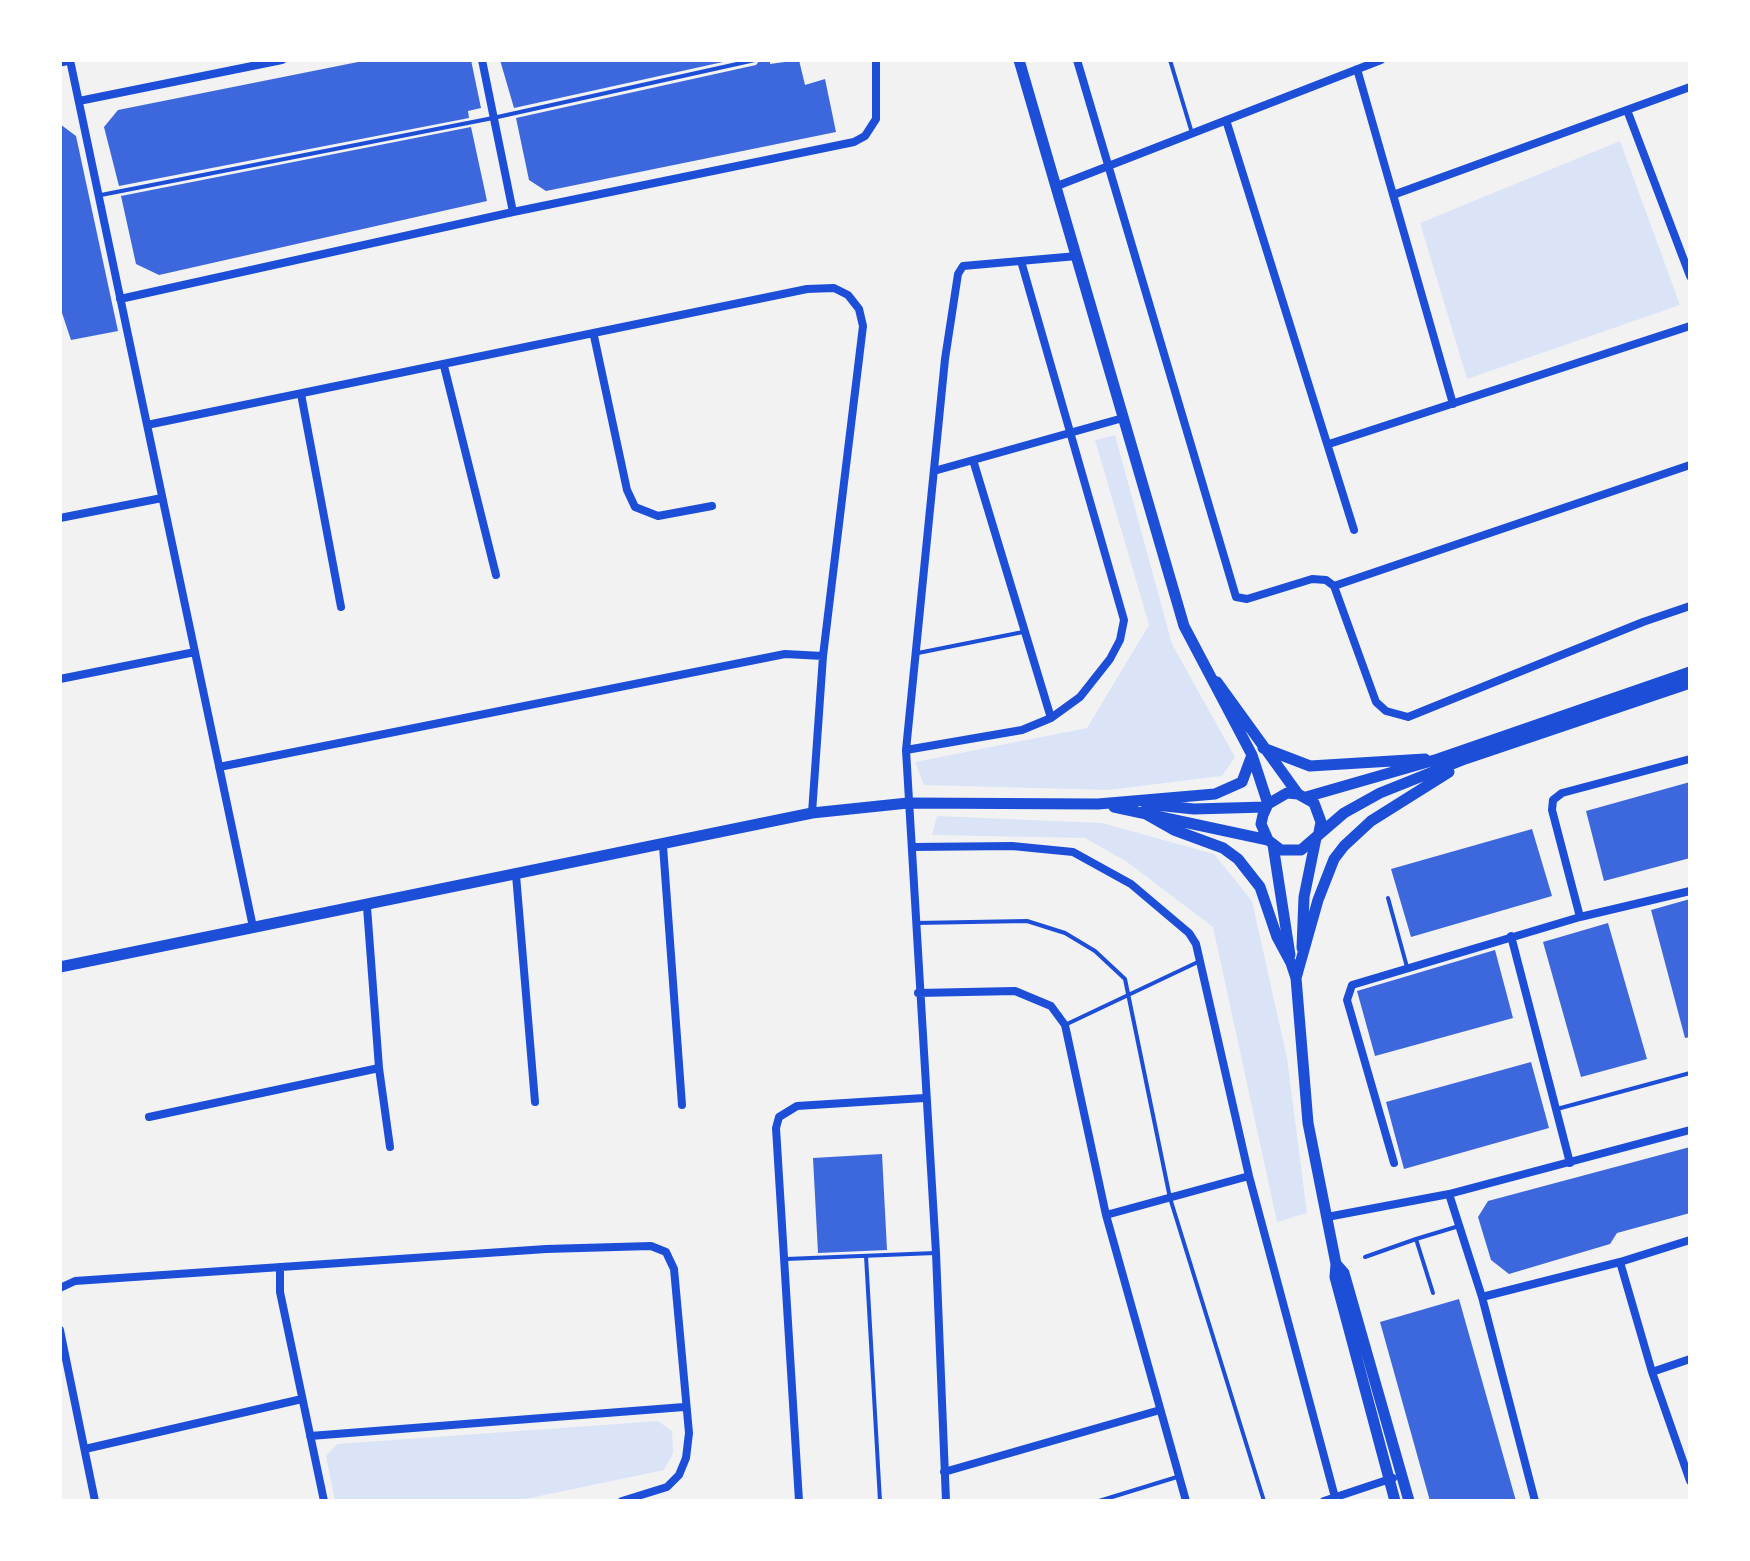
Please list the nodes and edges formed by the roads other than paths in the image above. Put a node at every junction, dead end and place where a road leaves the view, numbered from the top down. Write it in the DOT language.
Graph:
graph roads {
  1 [pos="65,60"];
  2 [pos="282,60"];
  3 [pos="482,60"];
  4 [pos="755,60"];
  5 [pos="876,60"];
  6 [pos="1019,60"];
  7 [pos="1077,60"];
  8 [pos="1170,60"];
  9 [pos="1381,60"];
  10 [pos="1357,69"];
  11 [pos="1690,87"];
  12 [pos="79,101"];
  13 [pos="1627,110"];
  14 [pos="493,118"];
  15 [pos="1226,120"];
  16 [pos="1192,133"];
  17 [pos="1110,165"];
  18 [pos="1057,186"];
  19 [pos="1393,195"];
  20 [pos="98,196"];
  21 [pos="513,212"];
  22 [pos="1077,256"];
  23 [pos="1021,261"];
  24 [pos="1690,276"];
  25 [pos="120,299"];
  26 [pos="1690,326"];
  27 [pos="594,336"];
  28 [pos="444,366"];
  29 [pos="301,394"];
  30 [pos="1453,404"];
  31 [pos="1123,418"];
  32 [pos="147,425"];
  33 [pos="1069,433"];
  34 [pos="1329,444"];
  35 [pos="973,460"];
  36 [pos="1690,465"];
  37 [pos="934,471"];
  38 [pos="162,498"];
  39 [pos="712,506"];
  40 [pos="60,518"];
  41 [pos="1354,530"];
  42 [pos="496,575"];
  43 [pos="1334,586"];
  44 [pos="1690,606"];
  45 [pos="341,607"];
  46 [pos="1025,632"];
  47 [pos="195,652"];
  48 [pos="916,653"];
  49 [pos="823,656"];
  50 [pos="1690,672"];
  51 [pos="60,679"];
  52 [pos="1690,683"];
  53 [pos="1051,718"];
  54 [pos="906,750"];
  55 [pos="1257,751"];
  56 [pos="1438,759"];
  57 [pos="1465,759"];
  58 [pos="1690,759"];
  59 [pos="219,767"];
  60 [pos="1302,795"];
  61 [pos="1134,802"];
  62 [pos="908,803"];
  63 [pos="1098,804"];
  64 [pos="1267,805"];
  65 [pos="812,813"];
  66 [pos="1144,813"];
  67 [pos="1318,835"];
  68 [pos="1270,843"];
  69 [pos="663,846"];
  70 [pos="913,847"];
  71 [pos="516,875"];
  72 [pos="1690,891"];
  73 [pos="1388,898"];
  74 [pos="367,907"];
  75 [pos="1580,917"];
  76 [pos="914,923"];
  77 [pos="253,927"];
  78 [pos="1511,936"];
  79 [pos="1201,961"];
  80 [pos="1296,963"];
  81 [pos="60,967"];
  82 [pos="1407,967"];
  83 [pos="918,993"];
  84 [pos="1131,994"];
  85 [pos="1065,1025"];
  86 [pos="379,1068"];
  87 [pos="1690,1073"];
  88 [pos="924,1098"];
  89 [pos="535,1102"];
  90 [pos="682,1105"];
  91 [pos="1557,1109"];
  92 [pos="149,1117"];
  93 [pos="1690,1130"];
  94 [pos="390,1147"];
  95 [pos="1394,1163"];
  96 [pos="1570,1163"];
  97 [pos="1249,1176"];
  98 [pos="1449,1194"];
  99 [pos="1170,1198"];
  100 [pos="1106,1215"];
  101 [pos="1327,1217"];
  102 [pos="1459,1226"];
  103 [pos="1416,1239"];
  104 [pos="1690,1240"];
  105 [pos="936,1253"];
  106 [pos="866,1256"];
  107 [pos="1365,1257"];
  108 [pos="786,1259"];
  109 [pos="1620,1262"];
  110 [pos="1336,1264"];
  111 [pos="280,1267"];
  112 [pos="60,1288"];
  113 [pos="1433,1293"];
  114 [pos="1482,1297"];
  115 [pos="60,1330"];
  116 [pos="1690,1359"];
  117 [pos="1652,1372"];
  118 [pos="302,1399"];
  119 [pos="684,1407"];
  120 [pos="1160,1410"];
  121 [pos="310,1436"];
  122 [pos="85,1449"];
  123 [pos="944,1472"];
  124 [pos="1401,1475"];
  125 [pos="1179,1476"];
  126 [pos="1389,1479"];
  127 [pos="1690,1481"];
  128 [pos="638,1499"];
  129 [pos="1335,1499"];
  130 [pos="95,1501"];
  131 [pos="324,1501"];
  132 [pos="622,1501"];
  133 [pos="799,1501"];
  134 [pos="880,1501"];
  135 [pos="946,1501"];
  136 [pos="1099,1501"];
  137 [pos="1186,1501"];
  138 [pos="1264,1501"];
  139 [pos="1324,1501"];
  140 [pos="1395,1501"];
  141 [pos="1409,1501"];
  142 [pos="1535,1501"];
  1 -- 12 [label="street"];
  2 -- 12 [label="street"];
  3 -- 14 [label="street"];
  4 -- 14 [label="lane"];
  5 -- 21 [label="street"];
  6 -- 18 [label="street"];
  7 -- 17 [label="street"];
  8 -- 16 [label="lane"];
  9 -- 10 [label="street"];
  10 -- 15 [label="street"];
  10 -- 19 [label="street"];
  11 -- 13 [label="street"];
  12 -- 20 [label="street"];
  13 -- 19 [label="street"];
  13 -- 24 [label="street"];
  14 -- 20 [label="lane"];
  14 -- 21 [label="street"];
  15 -- 16 [label="street"];
  15 -- 34 [label="street"];
  16 -- 17 [label="street"];
  17 -- 18 [label="street"];
  17 -- 43 [label="street"];
  18 -- 22 [label="street"];
  19 -- 30 [label="street"];
  20 -- 25 [label="street"];
  21 -- 25 [label="street"];
  22 -- 23 [label="street"];
  22 -- 31 [label="street"];
  23 -- 33 [label="street"];
  23 -- 37 [label="street"];
  25 -- 32 [label="street"];
  26 -- 30 [label="street"];
  27 -- 28 [label="street"];
  27 -- 39 [label="street"];
  27 -- 49 [label="street"];
  28 -- 29 [label="street"];
  28 -- 42 [label="street"];
  29 -- 32 [label="street"];
  29 -- 45 [label="street"];
  30 -- 34 [label="street"];
  31 -- 33 [label="street"];
  31 -- 55 [label="street"];
  32 -- 38 [label="street"];
  33 -- 35 [label="street"];
  33 -- 53 [label="street"];
  34 -- 41 [label="street"];
  35 -- 37 [label="street"];
  35 -- 46 [label="street"];
  36 -- 43 [label="street"];
  37 -- 48 [label="street"];
  38 -- 40 [label="street"];
  38 -- 47 [label="street"];
  43 -- 44 [label="street"];
  46 -- 48 [label="lane"];
  46 -- 53 [label="street"];
  47 -- 51 [label="street"];
  47 -- 59 [label="street"];
  48 -- 54 [label="street"];
  49 -- 59 [label="street"];
  49 -- 65 [label="street"];
  50 -- 56 [label="street"];
  52 -- 57 [label="street"];
  53 -- 54 [label="street"];
  54 -- 62 [label="street"];
  55 -- 56 [label="street"];
  55 -- 60 [label="street"];
  55 -- 61 [label="street"];
  55 -- 64 [label="street"];
  56 -- 60 [label="street"];
  57 -- 67 [label="street"];
  57 -- 80 [label="street"];
  58 -- 75 [label="street"];
  59 -- 77 [label="street"];
  60 -- 64 [label="street"];
  60 -- 67 [label="street"];
  61 -- 63 [label="street"];
  61 -- 64 [label="street"];
  62 -- 63 [label="street"];
  62 -- 65 [label="street"];
  62 -- 70 [label="street"];
  63 -- 66 [label="street"];
  64 -- 68 [label="street"];
  65 -- 69 [label="street"];
  66 -- 68 [label="street"];
  66 -- 80 [label="street"];
  67 -- 68 [label="street"];
  67 -- 80 [label="street"];
  68 -- 80 [label="street"];
  69 -- 71 [label="street"];
  69 -- 90 [label="street"];
  70 -- 76 [label="street"];
  70 -- 79 [label="street"];
  71 -- 74 [label="street"];
  71 -- 89 [label="street"];
  72 -- 75 [label="street"];
  73 -- 82 [label="lane"];
  74 -- 77 [label="street"];
  74 -- 86 [label="street"];
  75 -- 78 [label="street"];
  76 -- 83 [label="street"];
  76 -- 84 [label="lane"];
  77 -- 81 [label="street"];
  78 -- 82 [label="street"];
  78 -- 91 [label="street"];
  79 -- 84 [label="lane"];
  79 -- 97 [label="street"];
  80 -- 101 [label="street"];
  82 -- 95 [label="street"];
  83 -- 85 [label="street"];
  83 -- 88 [label="street"];
  84 -- 85 [label="lane"];
  84 -- 99 [label="lane"];
  85 -- 100 [label="street"];
  86 -- 92 [label="street"];
  86 -- 94 [label="street"];
  87 -- 91 [label="lane"];
  88 -- 105 [label="street"];
  88 -- 108 [label="street"];
  91 -- 96 [label="street"];
  93 -- 96 [label="street"];
  96 -- 98 [label="street"];
  97 -- 99 [label="street"];
  97 -- 129 [label="street"];
  98 -- 101 [label="street"];
  98 -- 102 [label="street"];
  99 -- 100 [label="street"];
  99 -- 138 [label="lane"];
  100 -- 120 [label="street"];
  101 -- 110 [label="street"];
  102 -- 103 [label="lane"];
  102 -- 114 [label="street"];
  103 -- 107 [label="lane"];
  103 -- 113 [label="lane"];
  104 -- 109 [label="street"];
  105 -- 106 [label="lane"];
  105 -- 123 [label="street"];
  106 -- 108 [label="lane"];
  106 -- 134 [label="lane"];
  108 -- 133 [label="street"];
  109 -- 114 [label="street"];
  109 -- 117 [label="street"];
  110 -- 124 [label="street"];
  110 -- 126 [label="street"];
  111 -- 112 [label="street"];
  111 -- 118 [label="street"];
  111 -- 119 [label="street"];
  114 -- 142 [label="street"];
  115 -- 122 [label="street"];
  116 -- 117 [label="street"];
  117 -- 127 [label="street"];
  118 -- 121 [label="street"];
  118 -- 122 [label="street"];
  119 -- 121 [label="street"];
  119 -- 128 [label="street"];
  120 -- 123 [label="street"];
  120 -- 125 [label="street"];
  121 -- 131 [label="street"];
  122 -- 130 [label="street"];
  123 -- 135 [label="street"];
  124 -- 126 [label="street"];
  124 -- 141 [label="street"];
  125 -- 136 [label="lane"];
  125 -- 137 [label="street"];
  126 -- 129 [label="street"];
  126 -- 140 [label="street"];
  128 -- 132 [label="street"];
  129 -- 139 [label="street"];
}
